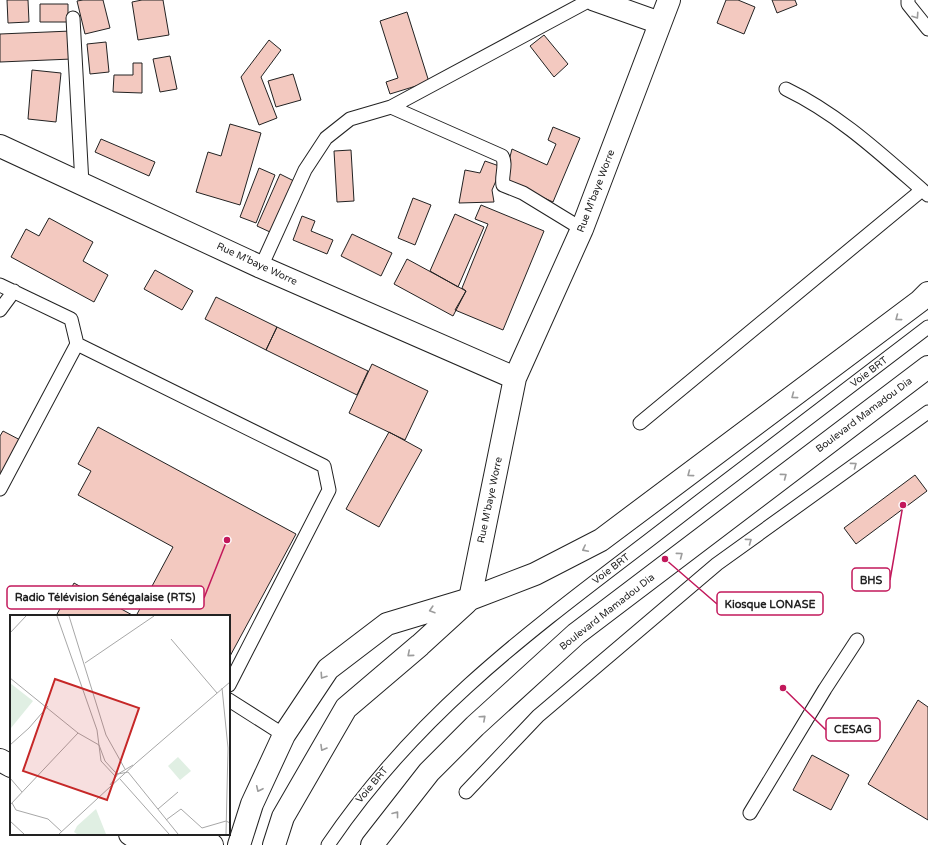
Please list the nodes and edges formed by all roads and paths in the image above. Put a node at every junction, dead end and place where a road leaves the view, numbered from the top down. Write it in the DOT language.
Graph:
graph roads {
  1 [pos="590,0"];
  2 [pos="595,0"];
  3 [pos="669,0"];
  4 [pos="908,0"];
  5 [pos="73,18"];
  6 [pos="660,24"];
  7 [pos="928,29"];
  8 [pos="786,89"];
  9 [pos="392,107"];
  10 [pos="0,146"];
  11 [pos="82,184"];
  12 [pos="925,193"];
  13 [pos="582,229"];
  14 [pos="261,267"];
  15 [pos="0,285"];
  16 [pos="14,291"];
  17 [pos="928,293"];
  18 [pos="0,310"];
  19 [pos="928,327"];
  20 [pos="77,344"];
  21 [pos="928,367"];
  22 [pos="515,378"];
  23 [pos="928,412"];
  24 [pos="640,423"];
  25 [pos="0,489"];
  26 [pos="470,599"];
  27 [pos="858,640"];
  28 [pos="230,683"];
  29 [pos="230,701"];
  30 [pos="284,735"];
  31 [pos="0,760"];
  32 [pos="10,765"];
  33 [pos="466,792"];
  34 [pos="750,813"];
  35 [pos="131,835"];
  36 [pos="159,835"];
  37 [pos="146,845"];
  38 [pos="212,845"];
  39 [pos="239,845"];
  40 [pos="274,845"];
  41 [pos="328,845"];
  42 [pos="372,845"];
  1 -- 9 [label="lane"];
  2 -- 6 [label="street"];
  3 -- 6 [label="street, Rue M'baye Worre"];
  4 -- 7 [label="lane, one-way"];
  5 -- 11 [label="lane"];
  6 -- 13 [label="street, Rue M'baye Worre"];
  8 -- 12 [label="lane"];
  9 -- 13 [label="lane"];
  9 -- 14 [label="lane"];
  10 -- 11 [label="street, Rue M'baye Worre"];
  11 -- 14 [label="street, Rue M'baye Worre"];
  12 -- 24 [label="lane"];
  13 -- 22 [label="street, Rue M'baye Worre"];
  14 -- 22 [label="street, Rue M'baye Worre"];
  15 -- 16 [label="lane"];
  16 -- 18 [label="lane"];
  16 -- 20 [label="lane"];
  17 -- 26 [label="street, one-way"];
  19 -- 41 [label="lane, Voie BRT"];
  20 -- 25 [label="lane"];
  20 -- 28 [label="lane"];
  42 -- 21 [label="street, Boulevard Mamadou Dia, one-way"];
  22 -- 26 [label="street, Rue M'baye Worre"];
  33 -- 23 [label="lane, one-way"];
  26 -- 30 [label="street, one-way"];
  26 -- 40 [label="street, one-way"];
  27 -- 34 [label="lane"];
  29 -- 30 [label="lane"];
  30 -- 39 [label="street, one-way"];
  31 -- 32 [label="street"];
  35 -- 37 [label="street"];
  36 -- 38 [label="street"];
}
